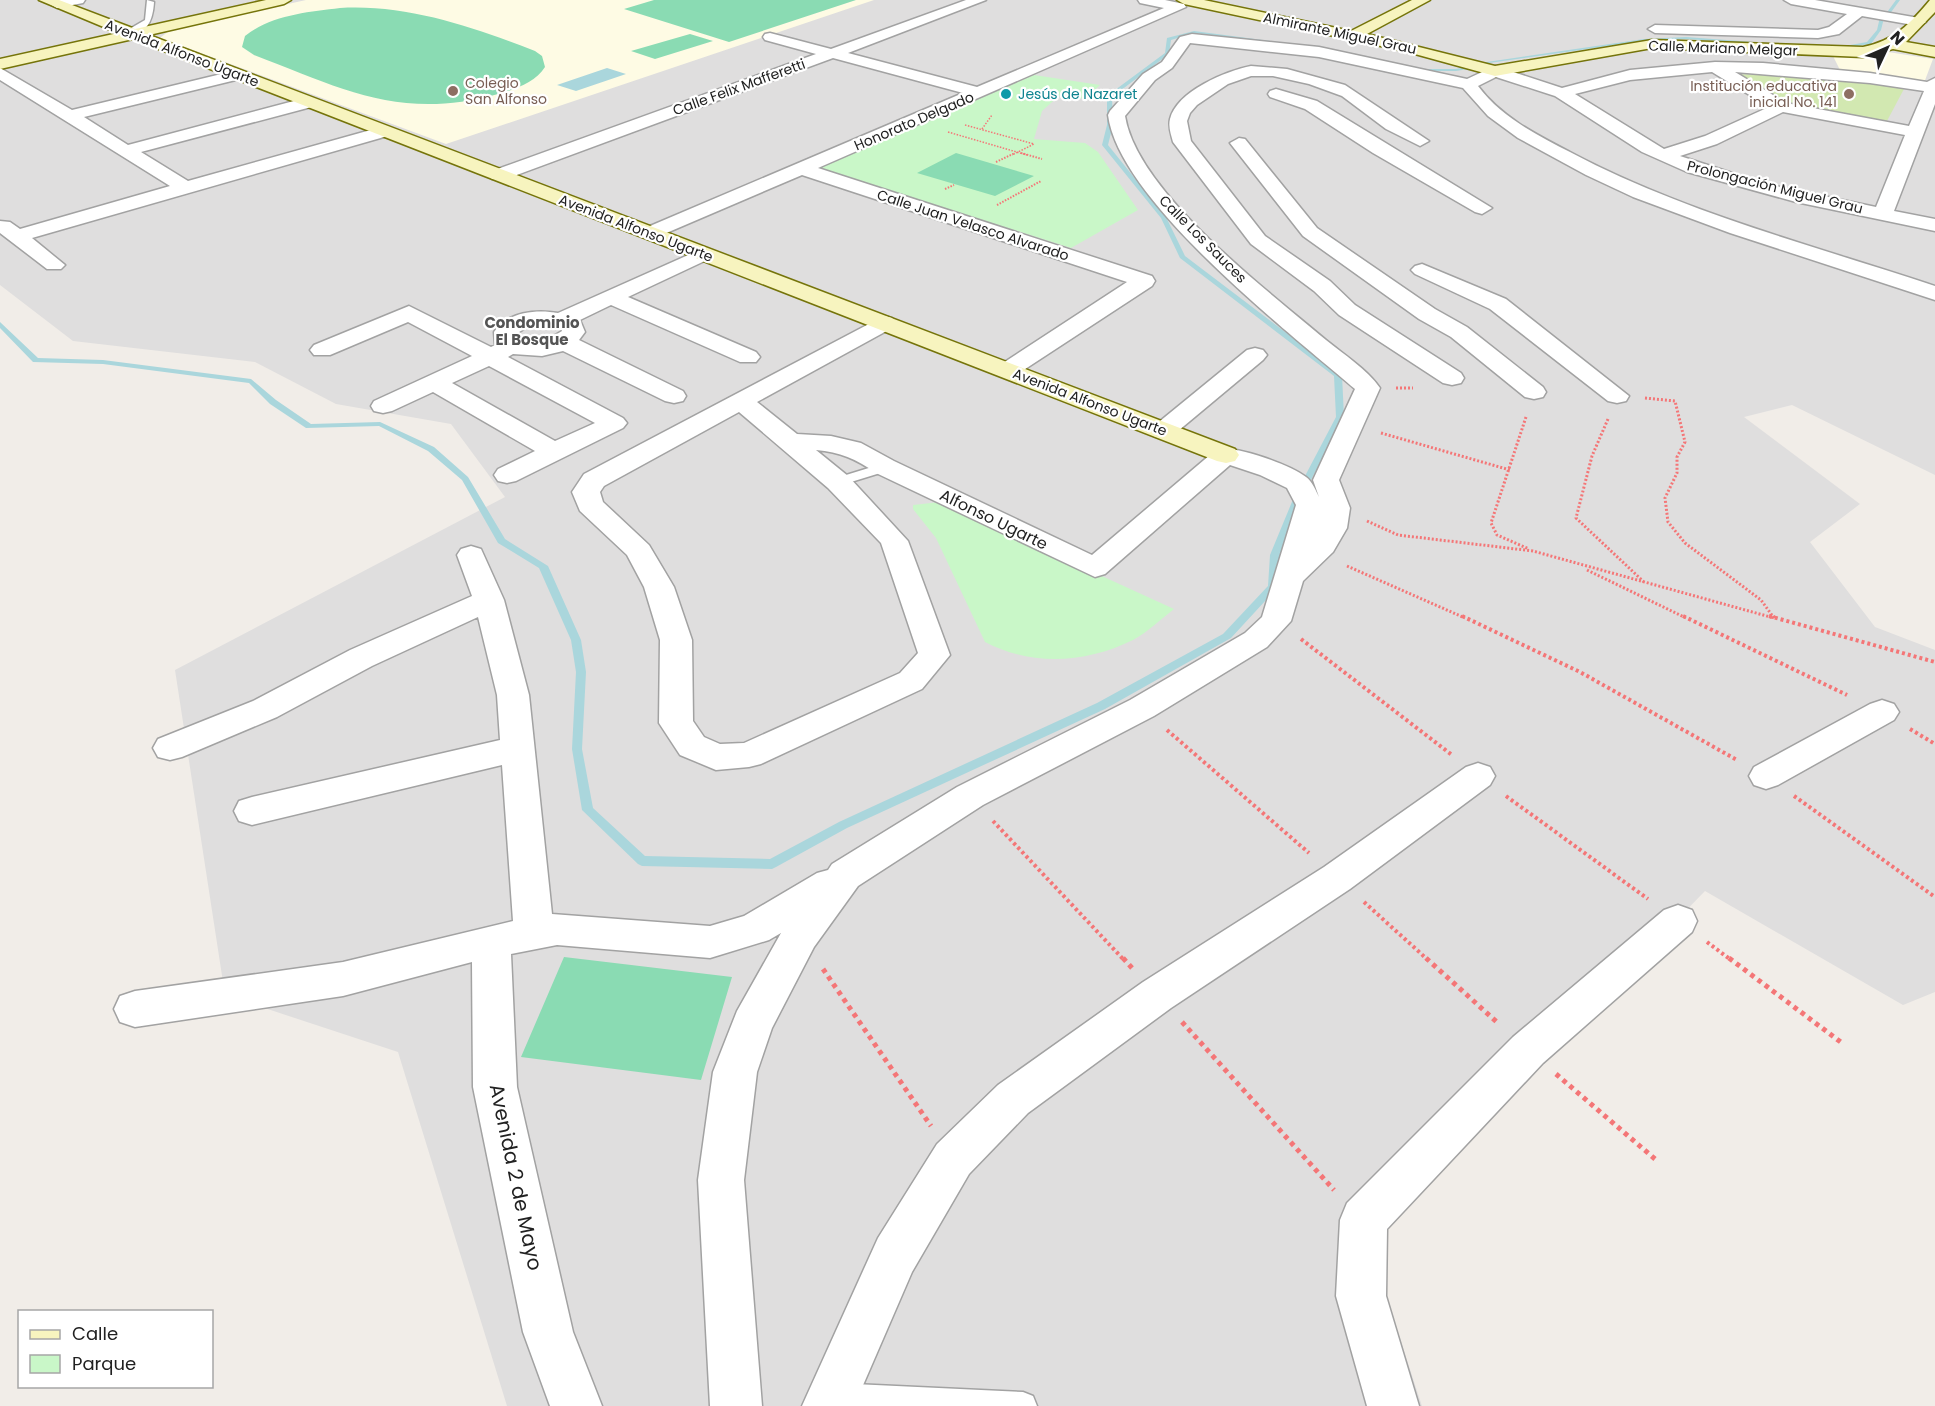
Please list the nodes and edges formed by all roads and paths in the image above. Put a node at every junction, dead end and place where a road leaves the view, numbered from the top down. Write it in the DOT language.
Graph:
graph roads {
  1 [pos="78,0"];
  2 [pos="284,0"];
  3 [pos="979,0"];
  4 [pos="1145,0"];
  5 [pos="1184,0"];
  6 [pos="1423,0"];
  7 [pos="1791,0"];
  8 [pos="52,2"];
  9 [pos="150,2"];
  10 [pos="1935,3"];
  11 [pos="1859,12"];
  12 [pos="1918,22"];
  13 [pos="1655,29"];
  14 [pos="131,34"];
  15 [pos="1353,36"];
  16 [pos="770,37"];
  17 [pos="1895,45"];
  18 [pos="1935,52"];
  19 [pos="831,54"];
  20 [pos="0,64"];
  21 [pos="1715,67"];
  22 [pos="1495,71"];
  23 [pos="0,73"];
  24 [pos="238,75"];
  25 [pos="1469,84"];
  26 [pos="1934,86"];
  27 [pos="980,93"];
  28 [pos="1561,93"];
  29 [pos="34,94"];
  30 [pos="1276,94"];
  31 [pos="11,100"];
  32 [pos="309,102"];
  33 [pos="1781,107"];
  34 [pos="69,116"];
  35 [pos="962,124"];
  36 [pos="385,131"];
  37 [pos="945,132"];
  38 [pos="1915,132"];
  39 [pos="1420,141"];
  40 [pos="1239,143"];
  41 [pos="125,151"];
  42 [pos="1018,152"];
  43 [pos="1663,155"];
  44 [pos="1042,159"];
  45 [pos="996,162"];
  46 [pos="801,168"];
  47 [pos="499,175"];
  48 [pos="1041,181"];
  49 [pos="186,188"];
  50 [pos="994,206"];
  51 [pos="1482,208"];
  52 [pos="1884,214"];
  53 [pos="0,223"];
  54 [pos="1935,225"];
  55 [pos="650,233"];
  56 [pos="17,236"];
  57 [pos="704,254"];
  58 [pos="54,266"];
  59 [pos="1422,270"];
  60 [pos="1935,293"];
  61 [pos="610,297"];
  62 [pos="884,323"];
  63 [pos="564,330"];
  64 [pos="322,350"];
  65 [pos="501,352"];
  66 [pos="1255,355"];
  67 [pos="748,357"];
  68 [pos="1008,370"];
  69 [pos="1452,378"];
  70 [pos="433,382"];
  71 [pos="1534,392"];
  72 [pos="674,396"];
  73 [pos="1617,396"];
  74 [pos="741,401"];
  75 [pos="1675,401"];
  76 [pos="383,406"];
  77 [pos="1354,425"];
  78 [pos="1163,431"];
  79 [pos="793,442"];
  80 [pos="555,452"];
  81 [pos="1226,455"];
  82 [pos="885,467"];
  83 [pos="1510,470"];
  84 [pos="507,475"];
  85 [pos="838,482"];
  86 [pos="1336,507"];
  87 [pos="1533,551"];
  88 [pos="471,555"];
  89 [pos="1303,565"];
  90 [pos="1578,565"];
  91 [pos="1645,584"];
  92 [pos="489,600"];
  93 [pos="1775,619"];
  94 [pos="1276,621"];
  95 [pos="1935,662"];
  96 [pos="1142,708"];
  97 [pos="1882,712"];
  98 [pos="1935,744"];
  99 [pos="170,748"];
  100 [pos="516,749"];
  101 [pos="1478,776"];
  102 [pos="1766,776"];
  103 [pos="252,810"];
  104 [pos="844,875"];
  105 [pos="1337,878"];
  106 [pos="1935,897"];
  107 [pos="1678,921"];
  108 [pos="800,935"];
  109 [pos="513,938"];
  110 [pos="135,1009"];
  111 [pos="1842,1043"];
  112 [pos="1528,1050"];
  113 [pos="953,1159"];
  114 [pos="1655,1159"];
  115 [pos="831,1402"];
  116 [pos="576,1406"];
  117 [pos="736,1406"];
  118 [pos="1023,1406"];
  119 [pos="1393,1406"];
  1 -- 8 [label="street"];
  2 -- 14 [label="street"];
  3 -- 19 [label="street, Calle Felix Mafferetti"];
  4 -- 27 [label="street, Honorato Delgado"];
  5 -- 15 [label="street, Almirante Miguel Grau"];
  6 -- 15 [label="street"];
  7 -- 11 [label="street"];
  8 -- 14 [label="street, Avenida Alfonso Ugarte"];
  9 -- 14 [label="lane"];
  10 -- 12 [label="street"];
  11 -- 12 [label="street"];
  11 -- 13 [label="street"];
  12 -- 17 [label="street"];
  14 -- 20 [label="street"];
  14 -- 24 [label="street, Avenida Alfonso Ugarte"];
  15 -- 22 [label="street, Almirante Miguel Grau"];
  16 -- 19 [label="street"];
  17 -- 18 [label="street"];
  17 -- 22 [label="street, Calle Mariano Melgar"];
  19 -- 27 [label="street"];
  19 -- 47 [label="street, Calle Felix Mafferetti"];
  21 -- 26 [label="street"];
  21 -- 28 [label="street"];
  21 -- 33 [label="street"];
  22 -- 25 [label="street"];
  22 -- 28 [label="street, Prolongación Miguel Grau"];
  23 -- 29 [label="street"];
  24 -- 32 [label="street, Avenida Alfonso Ugarte"];
  24 -- 34 [label="street"];
  25 -- 60 [label="street"];
  25 -- 77 [label="street, Calle Los Sauces"];
  26 -- 38 [label="street"];
  27 -- 46 [label="street, Honorato Delgado"];
  28 -- 43 [label="street, Prolongación Miguel Grau"];
  29 -- 31 [label="street"];
  29 -- 34 [label="street"];
  30 -- 51 [label="street"];
  32 -- 36 [label="street, Avenida Alfonso Ugarte"];
  32 -- 41 [label="street"];
  33 -- 38 [label="street"];
  33 -- 43 [label="street"];
  34 -- 41 [label="street"];
  35 -- 42 [label="path"];
  36 -- 47 [label="street, Avenida Alfonso Ugarte"];
  36 -- 49 [label="street"];
  37 -- 42 [label="path"];
  38 -- 52 [label="street"];
  39 -- 69 [label="street"];
  40 -- 71 [label="street"];
  41 -- 49 [label="street"];
  42 -- 44 [label="path"];
  42 -- 45 [label="path"];
  43 -- 52 [label="street, Prolongación Miguel Grau"];
  46 -- 55 [label="street, Honorato Delgado"];
  46 -- 68 [label="street, Calle Juan Velasco Alvarado"];
  47 -- 55 [label="street, Avenida Alfonso Ugarte"];
  48 -- 50 [label="path"];
  49 -- 56 [label="street"];
  52 -- 54 [label="street, Prolongación Miguel Grau"];
  53 -- 56 [label="street"];
  55 -- 57 [label="street, Avenida Alfonso Ugarte"];
  56 -- 58 [label="street"];
  57 -- 61 [label="street"];
  57 -- 62 [label="street, Avenida Alfonso Ugarte"];
  59 -- 73 [label="street"];
  61 -- 63 [label="street"];
  61 -- 67 [label="street"];
  62 -- 68 [label="street, Avenida Alfonso Ugarte"];
  62 -- 74 [label="street"];
  63 -- 65 [label="street"];
  63 -- 65 [label="street"];
  63 -- 72 [label="street"];
  64 -- 65 [label="street"];
  65 -- 70 [label="street"];
  65 -- 80 [label="street"];
  66 -- 78 [label="street"];
  68 -- 78 [label="street, Avenida Alfonso Ugarte"];
  70 -- 76 [label="street"];
  70 -- 80 [label="street"];
  71 -- 83 [label="path"];
  73 -- 91 [label="path"];
  74 -- 79 [label="street"];
  74 -- 85 [label="street"];
  75 -- 93 [label="path"];
  77 -- 83 [label="path"];
  77 -- 86 [label="street, Calle Los Sauces"];
  78 -- 81 [label="street, Avenida Alfonso Ugarte"];
  79 -- 82 [label="street, Alfonso Ugarte"];
  79 -- 85 [label="street"];
  80 -- 84 [label="street"];
  81 -- 82 [label="street, Alfonso Ugarte"];
  81 -- 89 [label="street"];
  82 -- 85 [label="lane"];
  83 -- 87 [label="path"];
  86 -- 87 [label="path"];
  86 -- 89 [label="street"];
  87 -- 90 [label="path"];
  88 -- 92 [label="street, Avenida 2 de Mayo"];
  89 -- 94 [label="street"];
  89 -- 102 [label="path"];
  90 -- 91 [label="path"];
  90 -- 97 [label="path"];
  91 -- 93 [label="path"];
  92 -- 99 [label="street"];
  92 -- 100 [label="street, Avenida 2 de Mayo"];
  93 -- 95 [label="path"];
  94 -- 96 [label="street"];
  94 -- 101 [label="path"];
  96 -- 104 [label="street"];
  96 -- 105 [label="path"];
  97 -- 98 [label="path"];
  97 -- 102 [label="street"];
  100 -- 103 [label="street"];
  100 -- 109 [label="street, Avenida 2 de Mayo"];
  101 -- 105 [label="street"];
  101 -- 107 [label="path"];
  102 -- 106 [label="path"];
  104 -- 108 [label="street"];
  104 -- 109 [label="street"];
  105 -- 112 [label="path"];
  105 -- 113 [label="street"];
  107 -- 111 [label="path"];
  107 -- 112 [label="street"];
  108 -- 113 [label="path"];
  108 -- 117 [label="street"];
  109 -- 110 [label="street"];
  109 -- 116 [label="street, Avenida 2 de Mayo"];
  112 -- 114 [label="path"];
  112 -- 119 [label="street"];
  113 -- 115 [label="street"];
  115 -- 118 [label="lane"];
}
